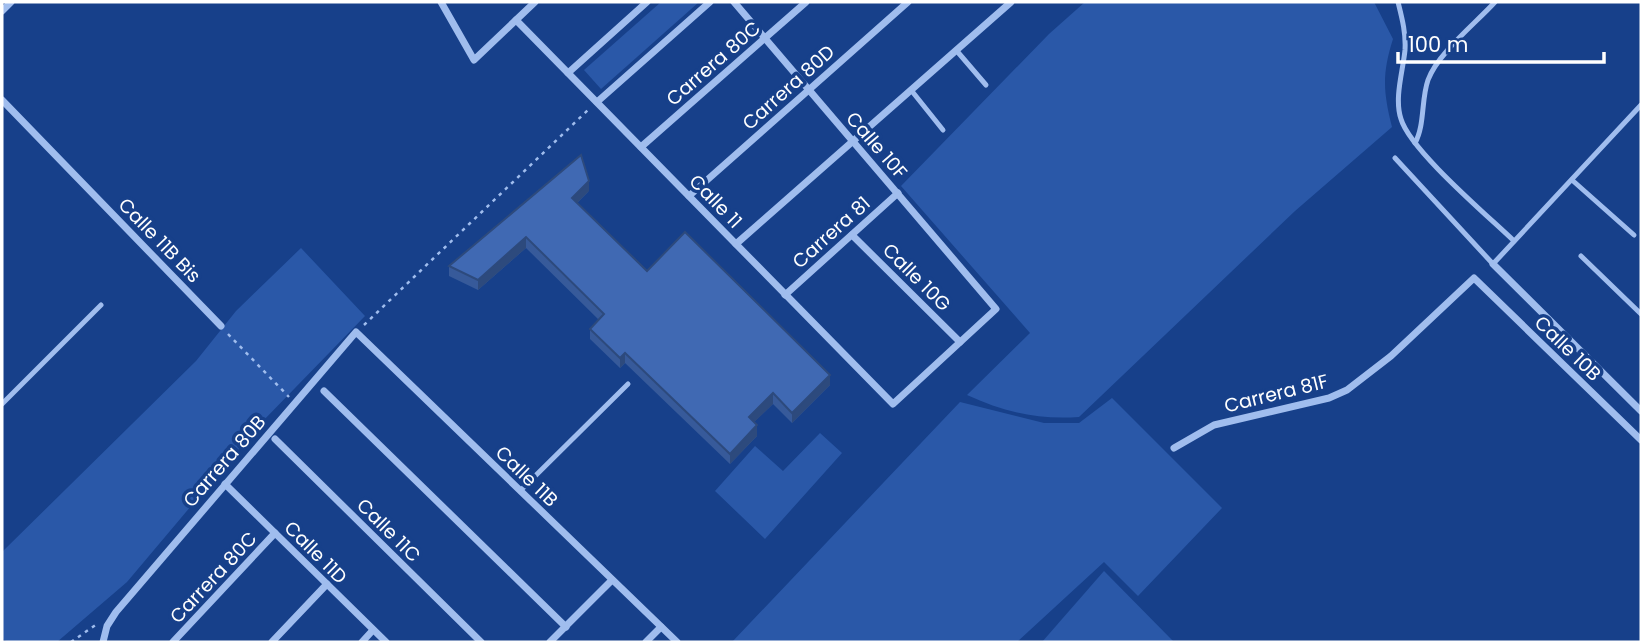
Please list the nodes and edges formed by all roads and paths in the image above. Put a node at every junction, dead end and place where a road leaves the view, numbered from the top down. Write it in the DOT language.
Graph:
graph roads {
  1 [pos="11,2"];
  2 [pos="441,2"];
  3 [pos="535,2"];
  4 [pos="647,2"];
  5 [pos="710,2"];
  6 [pos="734,2"];
  7 [pos="806,2"];
  8 [pos="908,2"];
  9 [pos="1011,2"];
  10 [pos="1398,2"];
  11 [pos="1495,2"];
  12 [pos="2,11"];
  13 [pos="516,20"];
  14 [pos="765,38"];
  15 [pos="956,50"];
  16 [pos="568,73"];
  17 [pos="986,85"];
  18 [pos="809,89"];
  19 [pos="911,90"];
  20 [pos="2,100"];
  21 [pos="597,102"];
  22 [pos="1641,105"];
  23 [pos="943,130"];
  24 [pos="853,141"];
  25 [pos="1415,143"];
  26 [pos="641,147"];
  27 [pos="1395,158"];
  28 [pos="1572,180"];
  29 [pos="898,193"];
  30 [pos="689,196"];
  31 [pos="852,234"];
  32 [pos="1634,235"];
  33 [pos="1514,241"];
  34 [pos="736,244"];
  35 [pos="1581,256"];
  36 [pos="1493,264"];
  37 [pos="1474,278"];
  38 [pos="785,295"];
  39 [pos="101,305"];
  40 [pos="1641,314"];
  41 [pos="221,326"];
  42 [pos="356,332"];
  43 [pos="960,342"];
  44 [pos="628,384"];
  45 [pos="324,391"];
  46 [pos="295,403"];
  47 [pos="2,404"];
  48 [pos="1640,406"];
  49 [pos="275,439"];
  50 [pos="1641,440"];
  51 [pos="1174,448"];
  52 [pos="225,484"];
  53 [pos="520,491"];
  54 [pos="275,533"];
  55 [pos="612,580"];
  56 [pos="327,584"];
  57 [pos="116,612"];
  58 [pos="566,627"];
  59 [pos="661,627"];
  60 [pos="373,630"];
  61 [pos="71,642"];
  62 [pos="103,642"];
  63 [pos="173,642"];
  64 [pos="272,642"];
  65 [pos="362,642"];
  66 [pos="386,642"];
  67 [pos="481,642"];
  68 [pos="550,642"];
  69 [pos="646,642"];
  70 [pos="677,642"];
  1 -- 12 [label="street"];
  2 -- 13 [label="street"];
  3 -- 13 [label="street"];
  4 -- 16 [label="street"];
  5 -- 21 [label="street"];
  6 -- 14 [label="street, Calle 10F"];
  7 -- 14 [label="street, Carrera 80C"];
  8 -- 18 [label="street, Carrera 80D"];
  9 -- 15 [label="street"];
  10 -- 25 [label="lane"];
  11 -- 25 [label="lane"];
  13 -- 16 [label="street, Calle 11"];
  14 -- 18 [label="street, Calle 10F"];
  14 -- 26 [label="street, Carrera 80C"];
  15 -- 17 [label="lane"];
  15 -- 19 [label="street"];
  16 -- 21 [label="street, Calle 11"];
  18 -- 24 [label="street, Calle 10F"];
  18 -- 30 [label="street, Carrera 80D"];
  19 -- 23 [label="lane"];
  19 -- 24 [label="street"];
  20 -- 41 [label="street, Calle 11B Bis"];
  21 -- 26 [label="street, Calle 11"];
  21 -- 42 [label="path"];
  22 -- 28 [label="lane"];
  24 -- 29 [label="street, Calle 10F"];
  24 -- 34 [label="street"];
  25 -- 33 [label="lane"];
  26 -- 30 [label="street, Calle 11"];
  27 -- 36 [label="lane"];
  28 -- 32 [label="lane"];
  28 -- 33 [label="lane"];
  29 -- 31 [label="street, Carrera 81"];
  29 -- 43 [label="street, Calle 10F"];
  30 -- 34 [label="street, Calle 11"];
  31 -- 38 [label="street, Carrera 81"];
  31 -- 43 [label="street, Calle 10G"];
  33 -- 36 [label="lane"];
  34 -- 38 [label="street, Calle 11"];
  35 -- 40 [label="lane"];
  36 -- 48 [label="street, Calle 10B"];
  37 -- 50 [label="street, Calle 10B"];
  37 -- 51 [label="street, Carrera 81F"];
  38 -- 43 [label="street, Calle 11"];
  39 -- 47 [label="lane"];
  41 -- 46 [label="path"];
  42 -- 46 [label="street, Carrera 80B"];
  42 -- 53 [label="street, Calle 11B"];
  44 -- 53 [label="lane"];
  45 -- 58 [label="street"];
  46 -- 52 [label="street, Carrera 80B"];
  49 -- 67 [label="street, Calle 11C"];
  52 -- 54 [label="street, Calle 11D"];
  52 -- 57 [label="street, Carrera 80B"];
  53 -- 55 [label="street, Calle 11B"];
  54 -- 56 [label="street, Calle 11D"];
  54 -- 63 [label="street, Carrera 80C"];
  55 -- 58 [label="street"];
  55 -- 59 [label="street, Calle 11B"];
  56 -- 60 [label="street, Calle 11D"];
  56 -- 64 [label="street"];
  57 -- 61 [label="path"];
  57 -- 62 [label="street, Carrera 80B"];
  58 -- 68 [label="street"];
  59 -- 69 [label="street"];
  59 -- 70 [label="street, Calle 11B"];
  60 -- 65 [label="street"];
  60 -- 66 [label="street, Calle 11D"];
}
